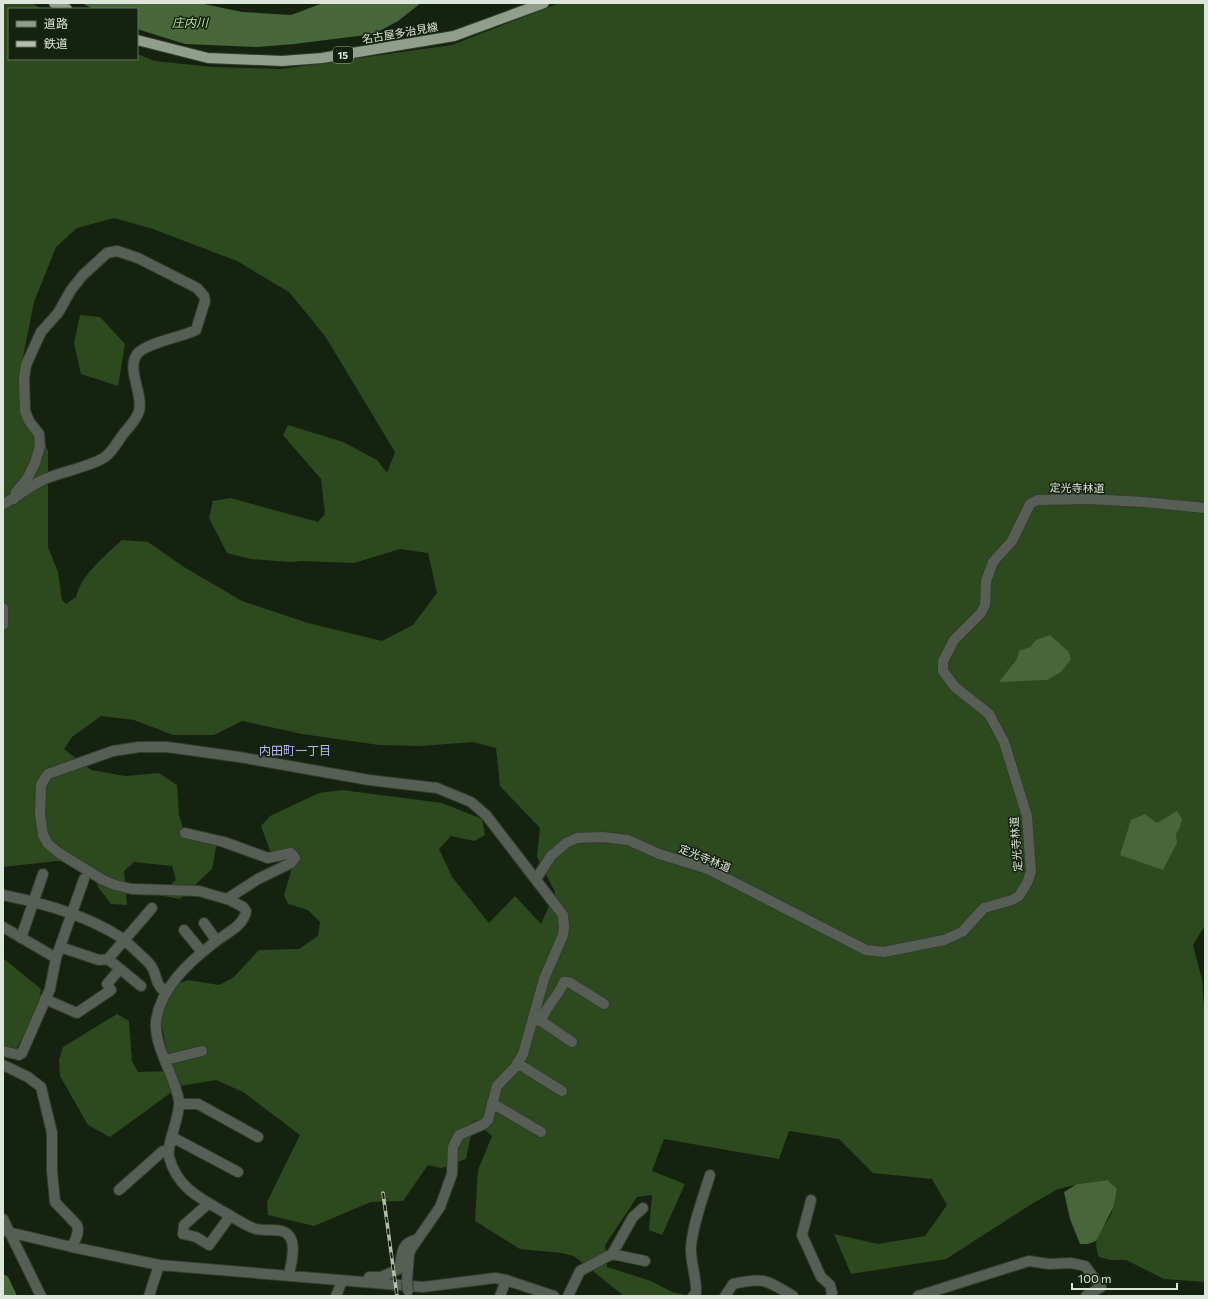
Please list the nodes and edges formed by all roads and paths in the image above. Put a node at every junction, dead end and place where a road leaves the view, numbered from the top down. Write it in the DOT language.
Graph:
graph roads {
  1 [pos="54,3"];
  2 [pos="544,3"];
  3 [pos="65,8"];
  4 [pos="138,40"];
  5 [pos="14,499"];
  6 [pos="3,504"];
  7 [pos="1205,508"];
  8 [pos="3,608"];
  9 [pos="3,625"];
  10 [pos="185,833"];
  11 [pos="43,874"];
  12 [pos="536,878"];
  13 [pos="84,879"];
  14 [pos="3,895"];
  15 [pos="230,900"];
  16 [pos="33,902"];
  17 [pos="152,908"];
  18 [pos="73,914"];
  19 [pos="204,923"];
  20 [pos="3,927"];
  21 [pos="184,930"];
  22 [pos="21,938"];
  23 [pos="124,940"];
  24 [pos="216,940"];
  25 [pos="60,947"];
  26 [pos="202,952"];
  27 [pos="56,958"];
  28 [pos="108,959"];
  29 [pos="120,969"];
  30 [pos="141,986"];
  31 [pos="165,992"];
  32 [pos="45,999"];
  33 [pos="604,1004"];
  34 [pos="537,1021"];
  35 [pos="572,1042"];
  36 [pos="3,1051"];
  37 [pos="202,1051"];
  38 [pos="165,1060"];
  39 [pos="517,1063"];
  40 [pos="3,1065"];
  41 [pos="562,1091"];
  42 [pos="492,1103"];
  43 [pos="179,1104"];
  44 [pos="541,1132"];
  45 [pos="172,1137"];
  46 [pos="258,1137"];
  47 [pos="169,1151"];
  48 [pos="238,1172"];
  49 [pos="710,1175"];
  50 [pos="120,1190"];
  51 [pos="811,1200"];
  52 [pos="208,1204"];
  53 [pos="643,1208"];
  54 [pos="230,1216"];
  55 [pos="3,1219"];
  56 [pos="8,1232"];
  57 [pos="416,1240"];
  58 [pos="72,1248"];
  59 [pos="612,1254"];
  60 [pos="645,1261"];
  61 [pos="159,1265"];
  62 [pos="289,1275"];
  63 [pos="479,1279"];
  64 [pos="506,1280"];
  65 [pos="342,1281"];
  66 [pos="352,1281"];
  67 [pos="408,1286"];
  68 [pos="41,1296"];
  69 [pos="149,1296"];
  70 [pos="336,1296"];
  71 [pos="500,1296"];
  72 [pos="554,1296"];
  73 [pos="568,1296"];
  74 [pos="694,1296"];
  75 [pos="725,1296"];
  76 [pos="793,1296"];
  77 [pos="831,1296"];
  78 [pos="918,1296"];
  79 [pos="1086,1296"];
  1 -- 3 [label="main road"];
  2 -- 4 [label="main road, 名古屋多治見線 / 15"];
  5 -- 5 [label="street"];
  5 -- 6 [label="street"];
  7 -- 12 [label="street, 定光寺林道"];
  8 -- 9 [label="street"];
  10 -- 15 [label="street"];
  11 -- 16 [label="street"];
  12 -- 15 [label="street"];
  12 -- 34 [label="street"];
  13 -- 18 [label="street"];
  14 -- 16 [label="street"];
  15 -- 24 [label="street"];
  16 -- 18 [label="street"];
  16 -- 22 [label="street"];
  17 -- 23 [label="street"];
  18 -- 23 [label="street"];
  18 -- 25 [label="street"];
  19 -- 24 [label="street"];
  20 -- 22 [label="street"];
  21 -- 26 [label="street"];
  22 -- 27 [label="street"];
  23 -- 28 [label="street"];
  23 -- 31 [label="street"];
  24 -- 26 [label="street"];
  25 -- 27 [label="street"];
  25 -- 28 [label="street"];
  26 -- 31 [label="street"];
  27 -- 32 [label="street"];
  28 -- 29 [label="street"];
  29 -- 30 [label="street"];
  29 -- 32 [label="street"];
  31 -- 38 [label="street"];
  32 -- 36 [label="street"];
  33 -- 34 [label="street"];
  34 -- 35 [label="street"];
  34 -- 39 [label="street"];
  37 -- 38 [label="street"];
  38 -- 43 [label="street"];
  39 -- 41 [label="street"];
  39 -- 42 [label="street"];
  40 -- 58 [label="street"];
  42 -- 44 [label="street"];
  42 -- 57 [label="street"];
  43 -- 45 [label="street"];
  43 -- 46 [label="street"];
  45 -- 47 [label="street"];
  45 -- 48 [label="street"];
  47 -- 50 [label="street"];
  47 -- 52 [label="street"];
  49 -- 74 [label="street"];
  51 -- 77 [label="street"];
  52 -- 54 [label="street"];
  52 -- 54 [label="street"];
  53 -- 59 [label="street"];
  54 -- 62 [label="street"];
  55 -- 56 [label="street"];
  56 -- 58 [label="street"];
  56 -- 68 [label="street"];
  57 -- 66 [label="street"];
  57 -- 67 [label="street"];
  58 -- 61 [label="street"];
  59 -- 60 [label="street"];
  59 -- 73 [label="street"];
  61 -- 62 [label="street"];
  61 -- 69 [label="street"];
  62 -- 65 [label="street"];
  63 -- 64 [label="street"];
  63 -- 66 [label="street"];
  63 -- 67 [label="street"];
  64 -- 71 [label="street"];
  64 -- 72 [label="street"];
  65 -- 66 [label="street"];
  65 -- 70 [label="street"];
  75 -- 76 [label="street"];
  78 -- 79 [label="street"];
}
